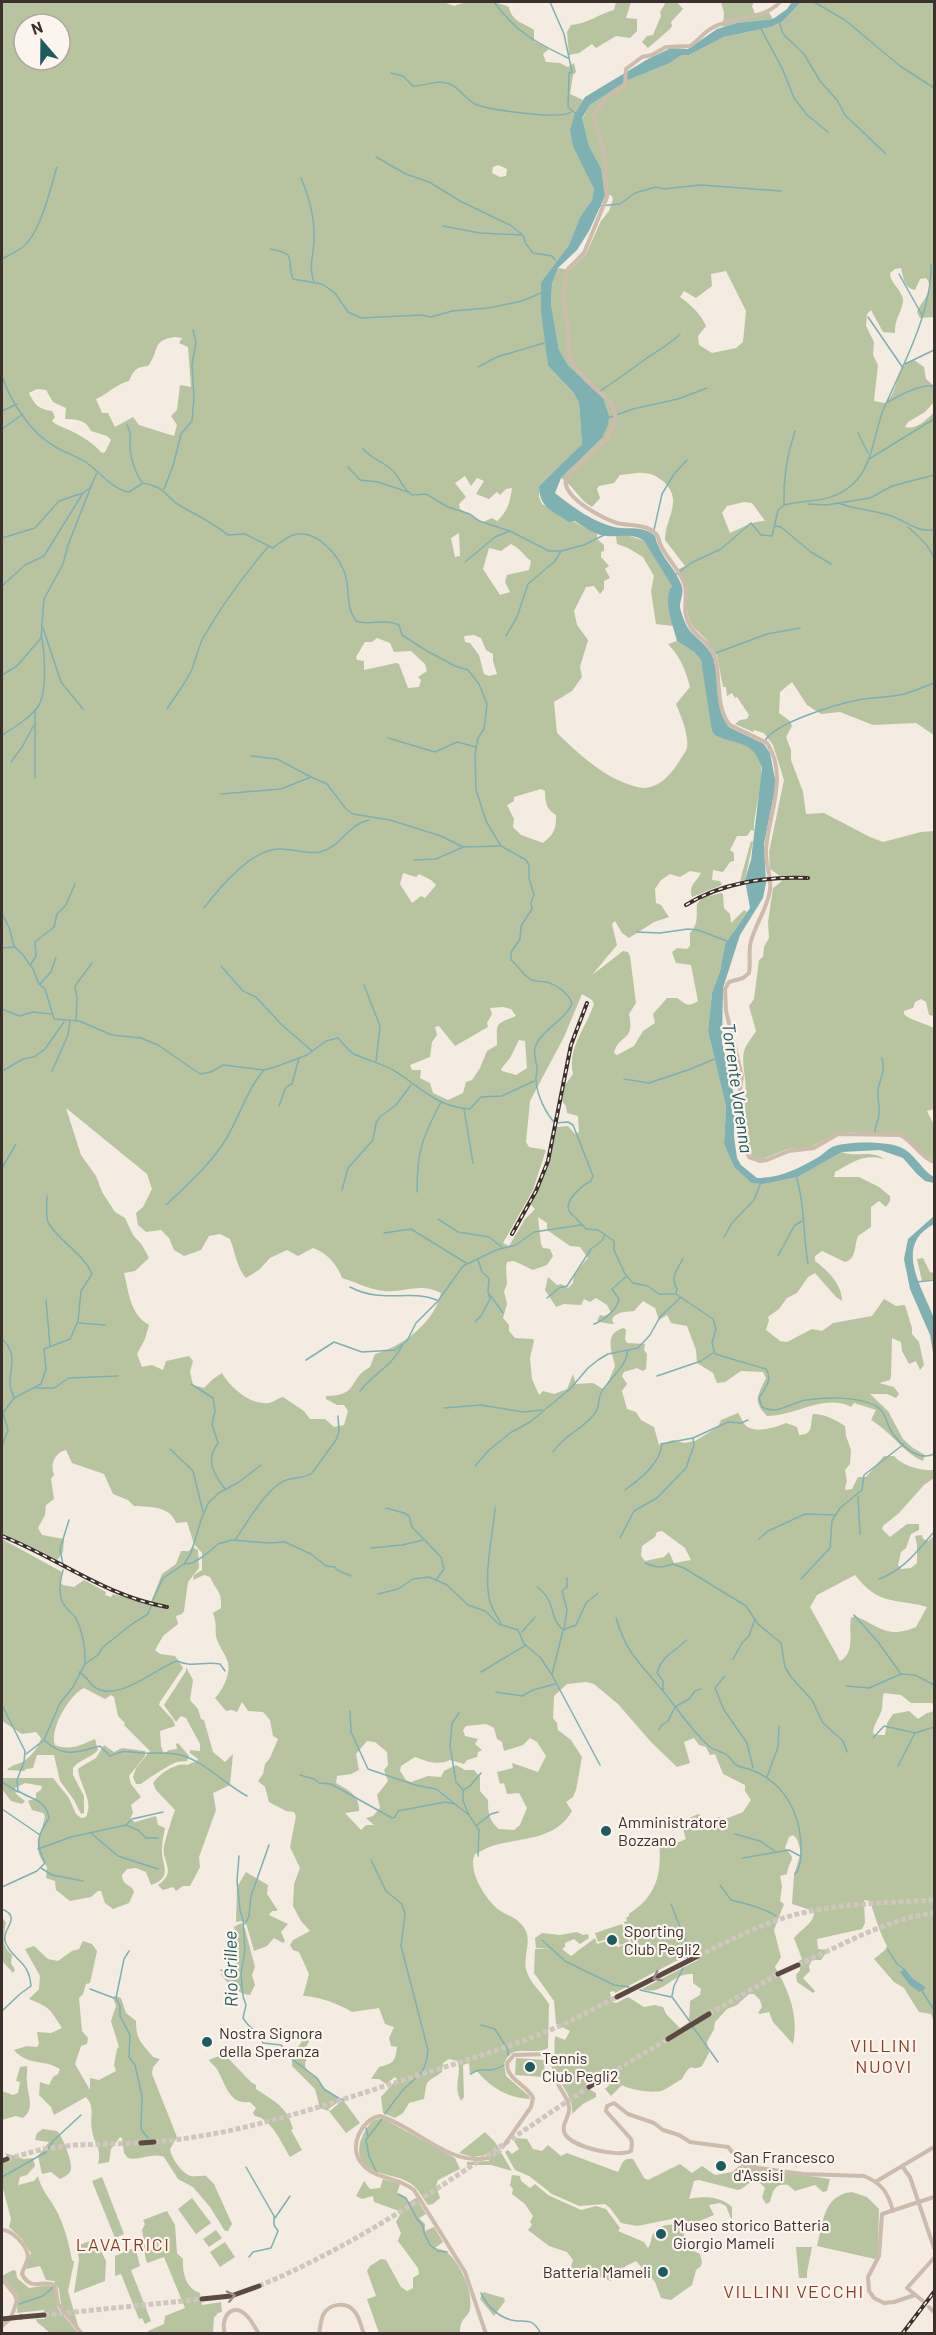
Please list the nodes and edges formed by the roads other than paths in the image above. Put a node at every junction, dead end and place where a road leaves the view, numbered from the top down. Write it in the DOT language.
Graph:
graph roads {
  1 [pos="780,2"];
  2 [pos="934,1162"];
  3 [pos="698,1956"];
  4 [pos="798,1965"];
  5 [pos="778,1974"];
  6 [pos="617,1997"];
  7 [pos="707,2015"];
  8 [pos="670,2038"];
  9 [pos="611,2073"];
  10 [pos="589,2086"];
  11 [pos="154,2142"];
  12 [pos="141,2143"];
  13 [pos="505,2144"];
  14 [pos="934,2147"];
  15 [pos="488,2158"];
  16 [pos="902,2166"];
  17 [pos="877,2181"];
  18 [pos="934,2197"];
  19 [pos="918,2202"];
  20 [pos="893,2211"];
  21 [pos="2,2230"];
  22 [pos="934,2248"];
  23 [pos="934,2258"];
  24 [pos="2,2279"];
  25 [pos="259,2286"];
  26 [pos="915,2295"];
  27 [pos="202,2300"];
  28 [pos="924,2302"];
  29 [pos="929,2307"];
  30 [pos="934,2312"];
  31 [pos="44,2315"];
  32 [pos="2,2319"];
  33 [pos="2,2326"];
  34 [pos="82,2334"];
  35 [pos="225,2334"];
  36 [pos="259,2334"];
  37 [pos="319,2334"];
  38 [pos="364,2334"];
  39 [pos="486,2334"];
  1 -- 2 [label="street"];
  3 -- 6 [label="highway, one-way"];
  4 -- 5 [label="highway"];
  7 -- 8 [label="highway"];
  9 -- 10 [label="highway"];
  11 -- 12 [label="highway"];
  13 -- 17 [label="street"];
  14 -- 16 [label="street"];
  15 -- 39 [label="street"];
  16 -- 17 [label="street"];
  16 -- 19 [label="street"];
  17 -- 20 [label="street"];
  18 -- 19 [label="street"];
  19 -- 20 [label="street"];
  19 -- 22 [label="street"];
  20 -- 26 [label="street"];
  21 -- 34 [label="street"];
  23 -- 26 [label="street"];
  24 -- 33 [label="street"];
  27 -- 25 [label="highway, one-way"];
  26 -- 28 [label="street"];
  29 -- 30 [label="street"];
  31 -- 32 [label="highway, bridge"];
  35 -- 36 [label="street"];
  37 -- 38 [label="street"];
}
